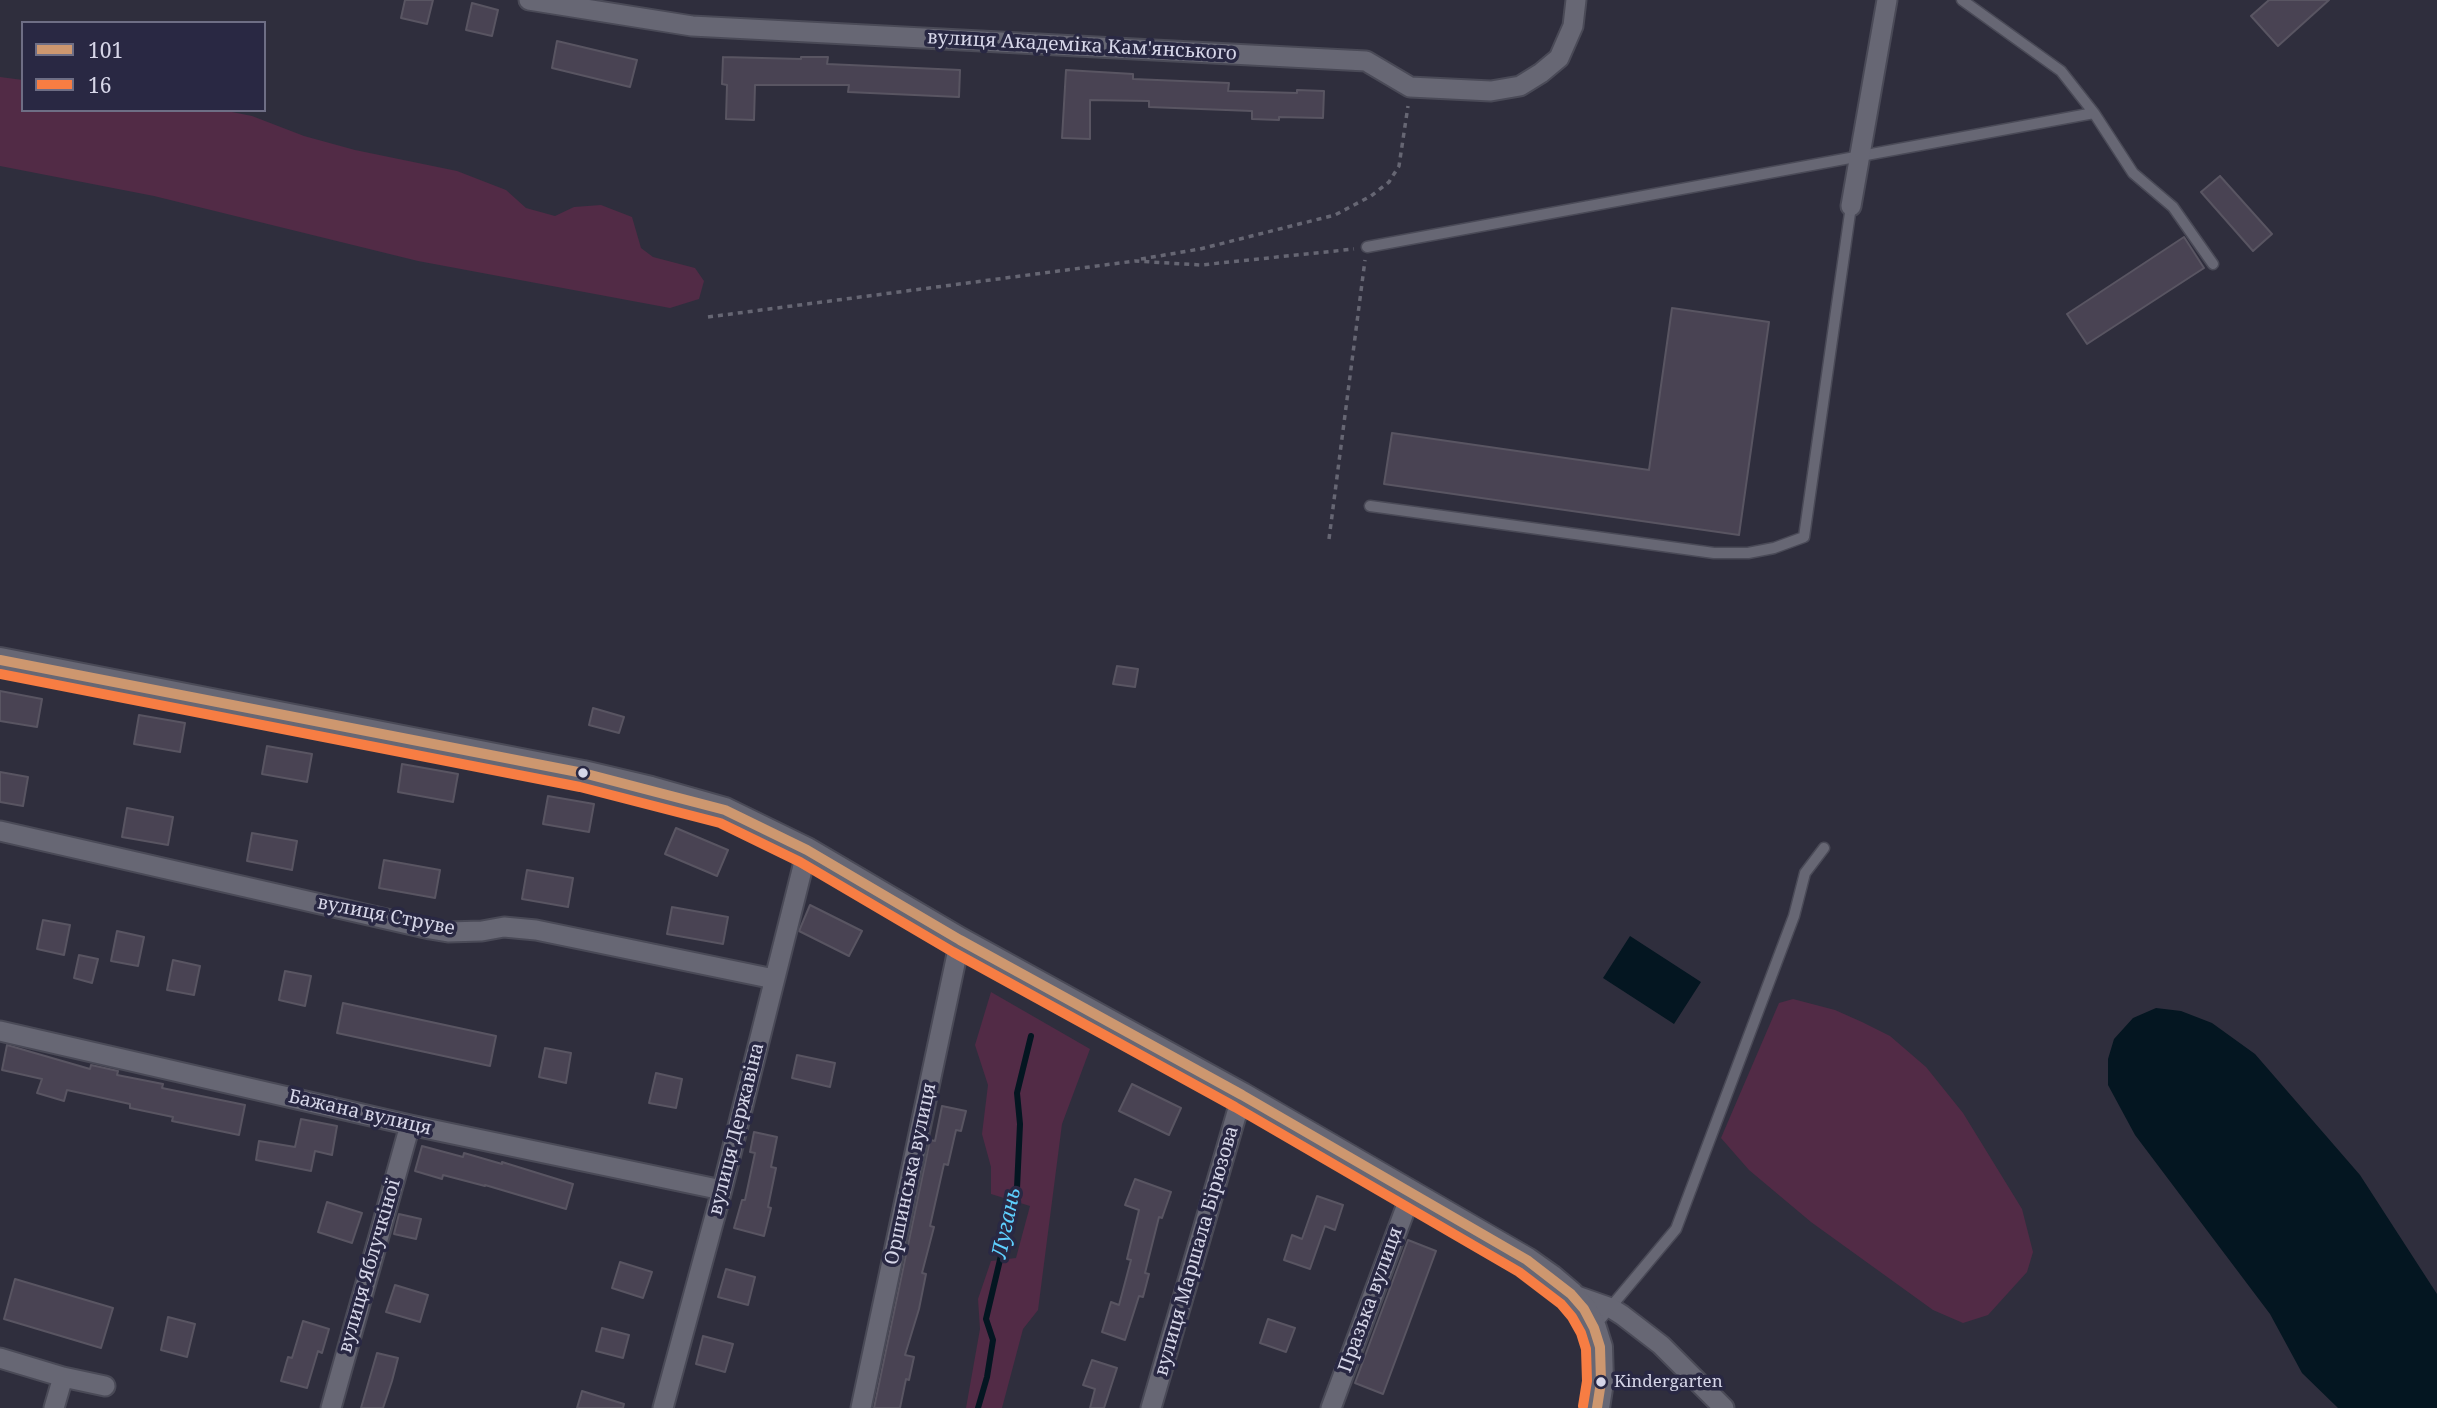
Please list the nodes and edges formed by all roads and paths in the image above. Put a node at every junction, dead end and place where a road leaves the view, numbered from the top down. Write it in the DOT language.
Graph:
graph roads {
  1 [pos="529,0"];
  2 [pos="1576,0"];
  3 [pos="1887,0"];
  4 [pos="1962,0"];
  5 [pos="1410,86"];
  6 [pos="2094,113"];
  7 [pos="1861,156"];
  8 [pos="1851,206"];
  9 [pos="1367,247"];
  10 [pos="1135,261"];
  11 [pos="2213,264"];
  12 [pos="708,317"];
  13 [pos="1370,506"];
  14 [pos="1329,539"];
  15 [pos="0,660"];
  16 [pos="0,831"];
  17 [pos="1824,848"];
  18 [pos="807,850"];
  19 [pos="960,940"];
  20 [pos="774,979"];
  21 [pos="0,1031"];
  22 [pos="1242,1095"];
  23 [pos="410,1125"];
  24 [pos="722,1190"];
  25 [pos="1412,1191"];
  26 [pos="1611,1308"];
  27 [pos="1583,1310"];
  28 [pos="0,1358"];
  29 [pos="62,1377"];
  30 [pos="105,1386"];
  31 [pos="54,1408"];
  32 [pos="331,1408"];
  33 [pos="663,1408"];
  34 [pos="861,1408"];
  35 [pos="1151,1408"];
  36 [pos="1331,1408"];
  37 [pos="1597,1408"];
  38 [pos="1724,1408"];
  1 -- 5 [label="street, вулиця Академіка Кам'янського"];
  2 -- 5 [label="street, вулиця Академіка Кам'янського"];
  3 -- 7 [label="street"];
  4 -- 6 [label="lane"];
  5 -- 10 [label="path"];
  6 -- 7 [label="lane"];
  6 -- 11 [label="lane"];
  7 -- 8 [label="street"];
  7 -- 9 [label="lane"];
  8 -- 13 [label="lane"];
  9 -- 10 [label="path"];
  9 -- 14 [label="path"];
  10 -- 12 [label="path"];
  15 -- 18 [label="street"];
  16 -- 20 [label="street, вулиця Струве"];
  17 -- 26 [label="lane"];
  18 -- 19 [label="street"];
  18 -- 20 [label="street, вулиця Державіна"];
  19 -- 22 [label="street"];
  19 -- 34 [label="street, Оршинська вулиця"];
  20 -- 24 [label="street, вулиця Державіна"];
  21 -- 23 [label="street, Бажана вулиця"];
  22 -- 25 [label="street"];
  22 -- 35 [label="street, вулиця Маршала Бірюзова"];
  23 -- 24 [label="street, Бажана вулиця"];
  23 -- 32 [label="street, вулиця Яблучкіної"];
  24 -- 33 [label="street, вулиця Державіна"];
  25 -- 27 [label="street"];
  25 -- 36 [label="street, Празька вулиця"];
  26 -- 27 [label="street"];
  26 -- 27 [label="lane"];
  26 -- 38 [label="street"];
  27 -- 37 [label="street"];
  28 -- 29 [label="street"];
  29 -- 30 [label="street"];
  29 -- 31 [label="street"];
}
